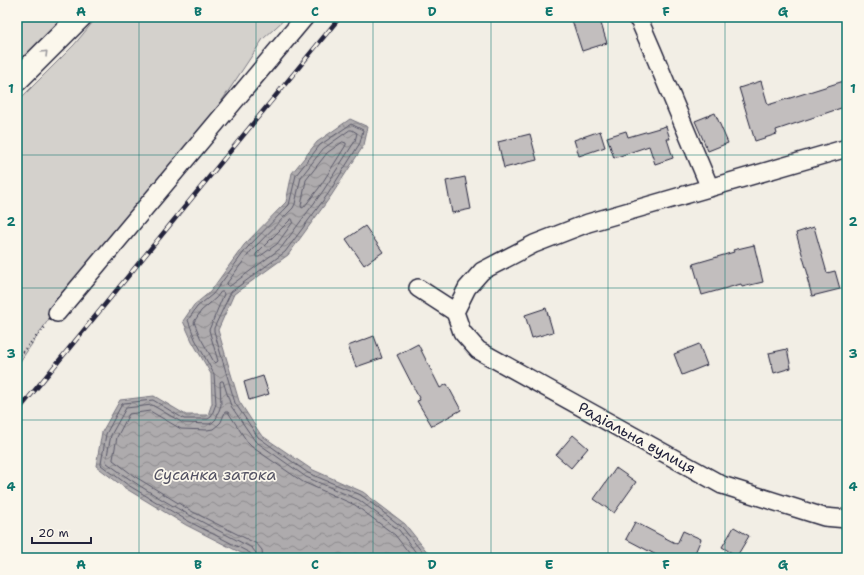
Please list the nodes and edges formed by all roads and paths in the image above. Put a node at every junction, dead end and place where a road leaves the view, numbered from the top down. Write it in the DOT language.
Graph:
graph roads {
  1 [pos="80,17"];
  2 [pos="305,17"];
  3 [pos="636,17"];
  4 [pos="17,80"];
  5 [pos="847,148"];
  6 [pos="710,188"];
  7 [pos="418,288"];
  8 [pos="455,312"];
  9 [pos="56,313"];
  10 [pos="17,358"];
  11 [pos="847,519"];
  12 [pos="67,558"];
  13 [pos="72,558"];
  4 -- 1 [label="street, one-way"];
  2 -- 9 [label="street"];
  3 -- 6 [label="street"];
  5 -- 6 [label="street"];
  6 -- 8 [label="street"];
  7 -- 8 [label="street"];
  8 -- 11 [label="street, Радіальна вулиця"];
  9 -- 10 [label="path"];
  12 -- 13 [label="path"];
}
